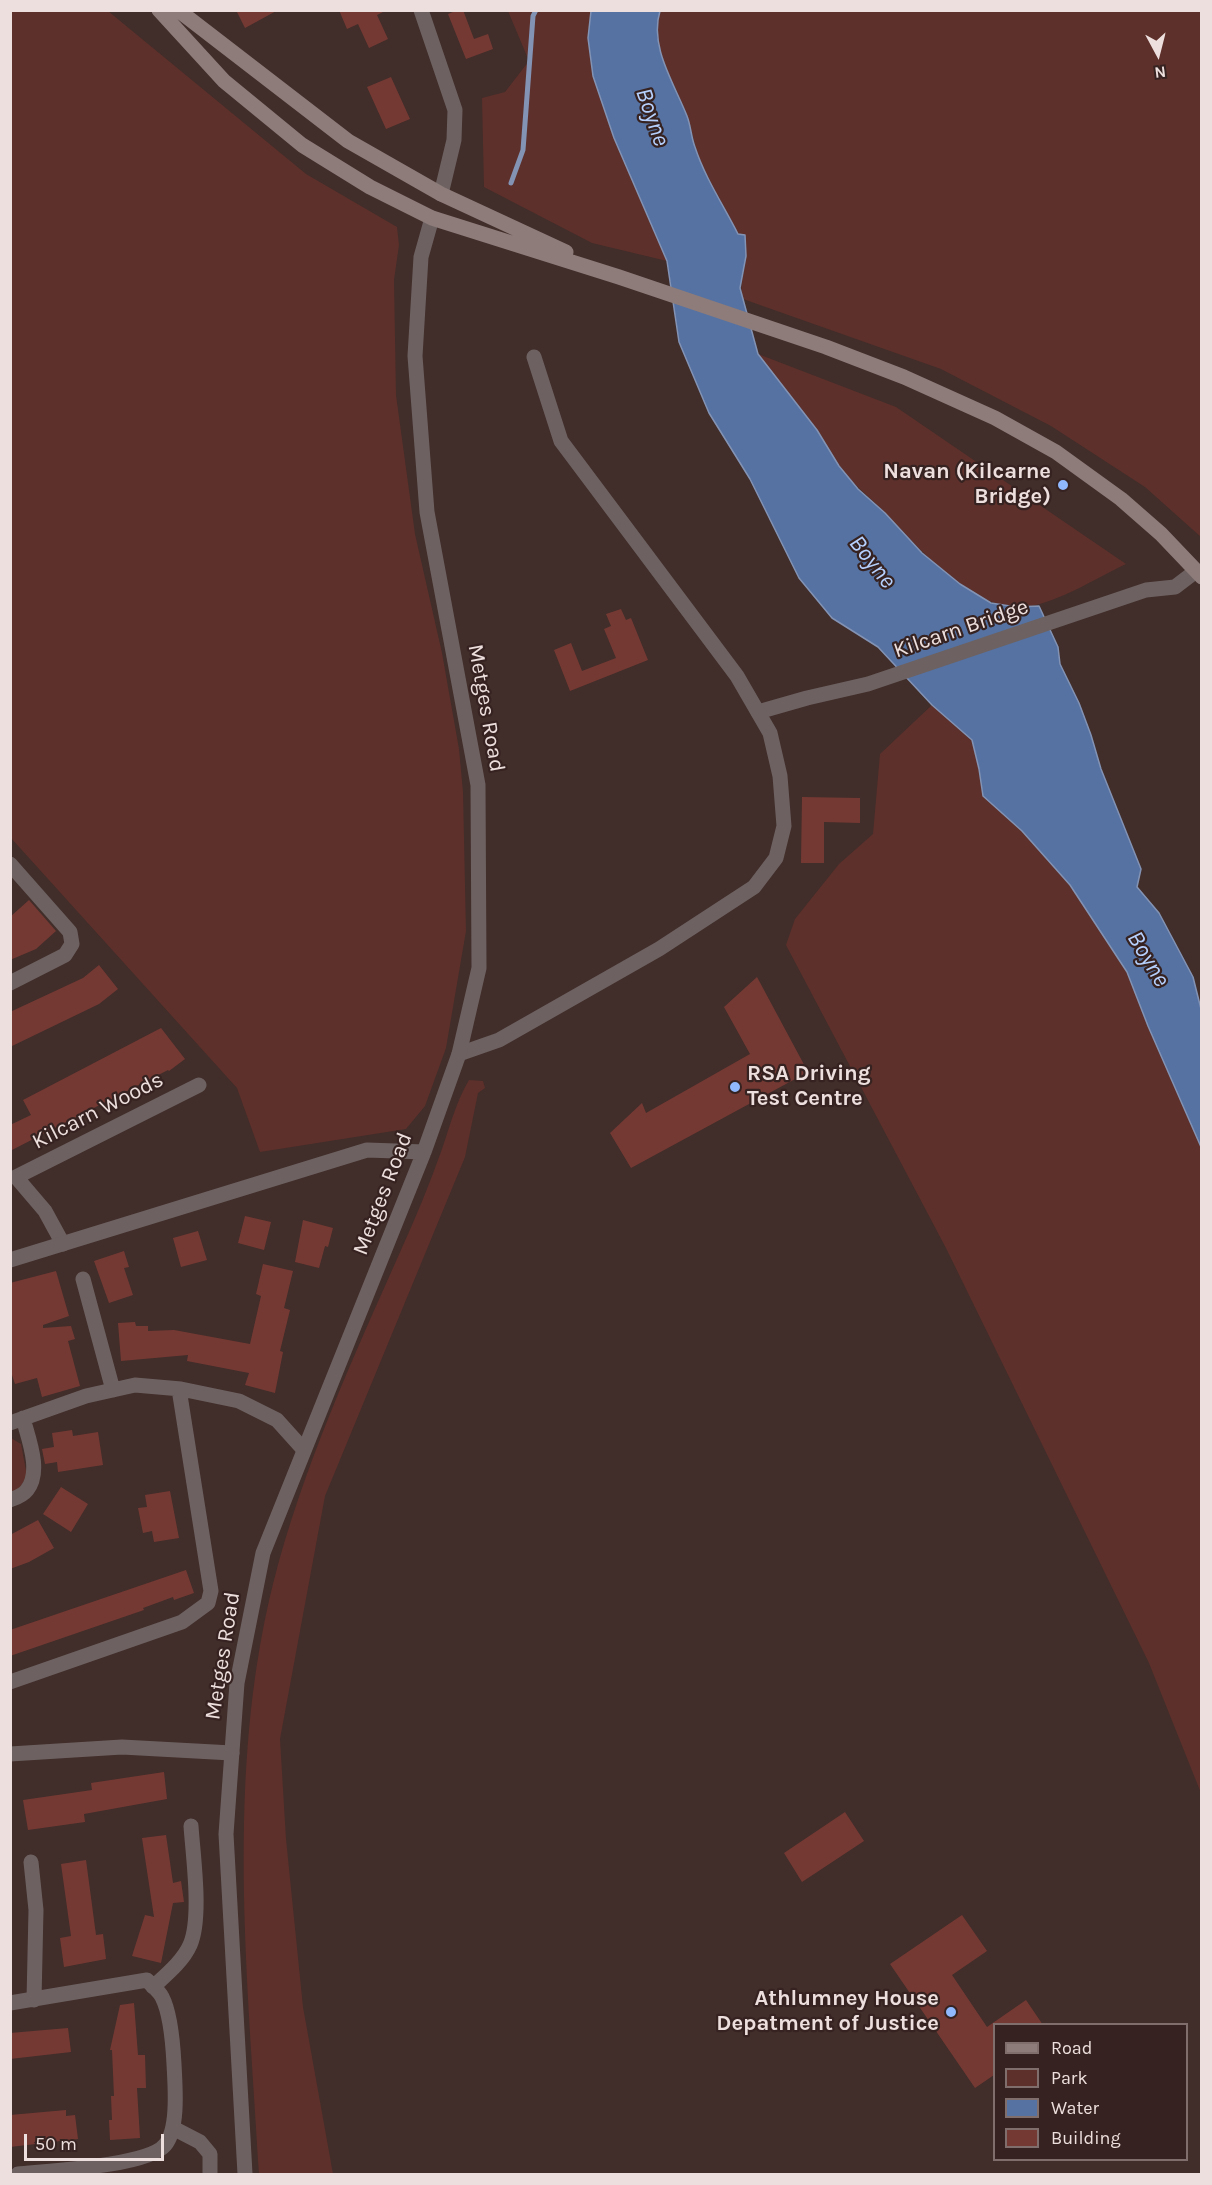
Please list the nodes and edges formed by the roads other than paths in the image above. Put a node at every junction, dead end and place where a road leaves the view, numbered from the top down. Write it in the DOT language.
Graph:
graph roads {
  1 [pos="159,10"];
  2 [pos="178,10"];
  3 [pos="421,10"];
  4 [pos="441,194"];
  5 [pos="432,218"];
  6 [pos="620,277"];
  7 [pos="534,357"];
  8 [pos="1199,574"];
  9 [pos="758,712"];
  10 [pos="10,864"];
  11 [pos="10,983"];
  12 [pos="459,1054"];
  13 [pos="199,1085"];
  14 [pos="424,1152"];
  15 [pos="13,1175"];
  16 [pos="63,1244"];
  17 [pos="10,1260"];
  18 [pos="82,1279"];
  19 [pos="179,1389"];
  20 [pos="113,1390"];
  21 [pos="17,1420"];
  22 [pos="304,1450"];
  23 [pos="10,1500"];
  24 [pos="10,1682"];
  25 [pos="232,1753"];
  26 [pos="10,1754"];
  27 [pos="190,1826"];
  28 [pos="31,1862"];
  29 [pos="153,1987"];
  30 [pos="34,2000"];
  31 [pos="10,2003"];
  32 [pos="173,2128"];
  33 [pos="18,2175"];
  34 [pos="210,2175"];
  35 [pos="245,2175"];
  1 -- 5 [label="main road"];
  2 -- 4 [label="main road"];
  3 -- 4 [label="street"];
  4 -- 5 [label="main road"];
  4 -- 6 [label="main road"];
  5 -- 6 [label="main road"];
  5 -- 12 [label="street, Metges Road"];
  6 -- 8 [label="main road"];
  7 -- 9 [label="street"];
  8 -- 9 [label="street, Kilcarn Bridge"];
  9 -- 12 [label="street"];
  10 -- 11 [label="street"];
  12 -- 14 [label="street, Metges Road"];
  13 -- 15 [label="street, Kilcarn Woods"];
  14 -- 16 [label="street"];
  14 -- 22 [label="street, Metges Road"];
  15 -- 16 [label="street, Kilcarn Woods"];
  16 -- 17 [label="street"];
  18 -- 20 [label="street"];
  19 -- 20 [label="street"];
  19 -- 22 [label="street"];
  19 -- 24 [label="street"];
  20 -- 21 [label="street"];
  21 -- 23 [label="street"];
  22 -- 25 [label="street, Metges Road"];
  25 -- 26 [label="street"];
  25 -- 35 [label="street, Metges Road"];
  27 -- 29 [label="street"];
  28 -- 30 [label="street"];
  29 -- 30 [label="street"];
  29 -- 32 [label="street"];
  30 -- 31 [label="street"];
  32 -- 33 [label="street"];
  32 -- 34 [label="street"];
}
